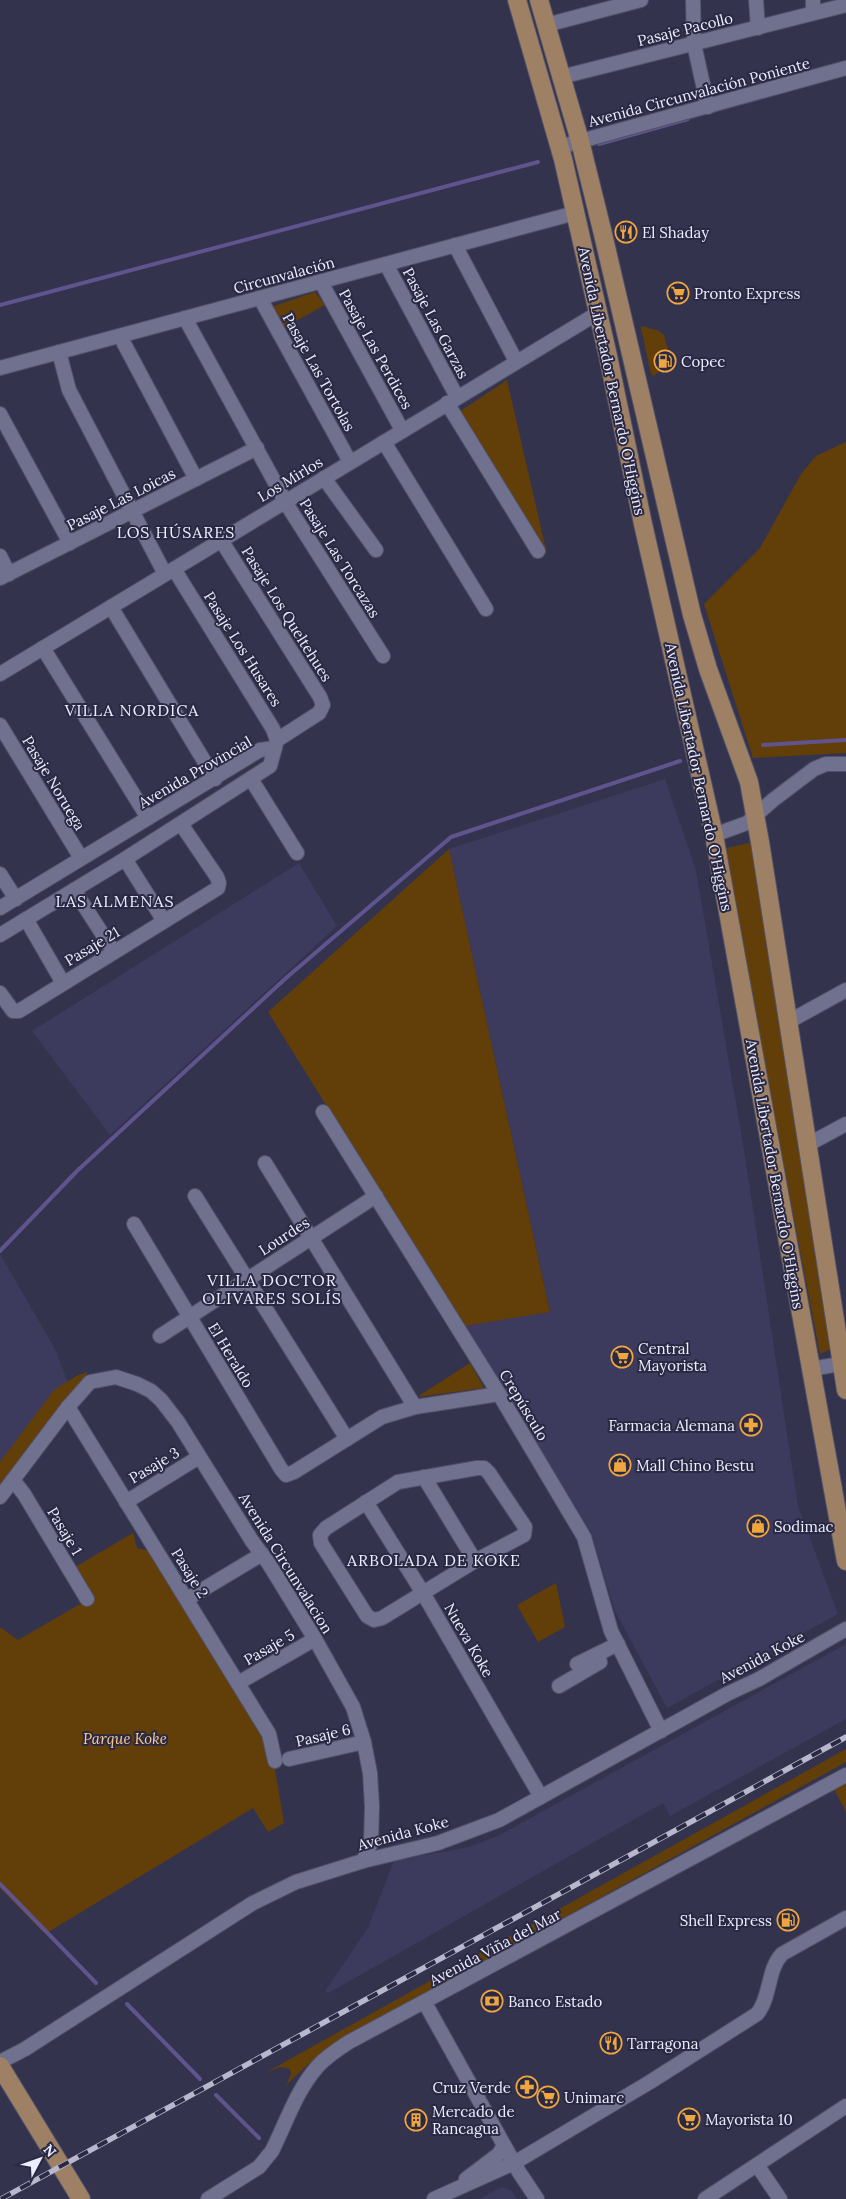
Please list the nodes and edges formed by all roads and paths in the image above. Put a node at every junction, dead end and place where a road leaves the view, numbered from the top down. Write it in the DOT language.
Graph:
graph roads {
  1 [pos="517,0"];
  2 [pos="539,0"];
  3 [pos="641,0"];
  4 [pos="694,0"];
  5 [pos="756,0"];
  6 [pos="846,5"];
  7 [pos="813,6"];
  8 [pos="546,25"];
  9 [pos="758,28"];
  10 [pos="694,44"];
  11 [pos="846,68"];
  12 [pos="561,77"];
  13 [pos="708,107"];
  14 [pos="580,141"];
  15 [pos="561,149"];
  16 [pos="575,213"];
  17 [pos="455,245"];
  18 [pos="386,264"];
  19 [pos="321,282"];
  20 [pos="260,298"];
  21 [pos="598,313"];
  22 [pos="186,318"];
  23 [pos="120,336"];
  24 [pos="59,352"];
  25 [pos="516,361"];
  26 [pos="0,368"];
  27 [pos="452,400"];
  28 [pos="0,414"];
  29 [pos="402,430"];
  30 [pos="384,442"];
  31 [pos="257,448"];
  32 [pos="350,462"];
  33 [pos="324,478"];
  34 [pos="196,479"];
  35 [pos="286,501"];
  36 [pos="132,511"];
  37 [pos="221,540"];
  38 [pos="70,543"];
  39 [pos="376,550"];
  40 [pos="538,551"];
  41 [pos="0,556"];
  42 [pos="170,572"];
  43 [pos="5,576"];
  44 [pos="111,607"];
  45 [pos="486,609"];
  46 [pos="43,648"];
  47 [pos="384,656"];
  48 [pos="0,674"];
  49 [pos="0,725"];
  50 [pos="276,744"];
  51 [pos="846,764"];
  52 [pos="215,779"];
  53 [pos="251,779"];
  54 [pos="755,816"];
  55 [pos="148,818"];
  56 [pos="180,824"];
  57 [pos="714,835"];
  58 [pos="298,852"];
  59 [pos="81,858"];
  60 [pos="125,859"];
  61 [pos="0,874"];
  62 [pos="74,890"];
  63 [pos="16,899"];
  64 [pos="0,908"];
  65 [pos="26,919"];
  66 [pos="164,921"];
  67 [pos="0,935"];
  68 [pos="114,952"];
  69 [pos="63,983"];
  70 [pos="846,990"];
  71 [pos="0,993"];
  72 [pos="788,1022"];
  73 [pos="324,1112"];
  74 [pos="846,1124"];
  75 [pos="807,1146"];
  76 [pos="265,1163"];
  77 [pos="195,1196"];
  78 [pos="376,1196"];
  79 [pos="134,1224"];
  80 [pos="311,1238"];
  81 [pos="247,1280"];
  82 [pos="189,1317"];
  83 [pos="160,1336"];
  84 [pos="844,1363"];
  85 [pos="811,1370"];
  86 [pos="846,1390"];
  87 [pos="499,1394"];
  88 [pos="68,1406"];
  89 [pos="415,1407"];
  90 [pos="348,1439"];
  91 [pos="199,1457"];
  92 [pos="424,1477"];
  93 [pos="12,1480"];
  94 [pos="0,1497"];
  95 [pos="126,1502"];
  96 [pos="366,1502"];
  97 [pos="262,1554"];
  98 [pos="846,1560"];
  99 [pos="475,1561"];
  100 [pos="423,1593"];
  101 [pos="87,1599"];
  102 [pos="187,1599"];
  103 [pos="846,1629"];
  104 [pos="315,1639"];
  105 [pos="618,1644"];
  106 [pos="598,1654"];
  107 [pos="577,1664"];
  108 [pos="238,1683"];
  109 [pos="559,1686"];
  110 [pos="661,1730"];
  111 [pos="364,1742"];
  112 [pos="289,1759"];
  113 [pos="275,1762"];
  114 [pos="846,1775"];
  115 [pos="541,1797"];
  116 [pos="363,1861"];
  117 [pos="846,1918"];
  118 [pos="425,2003"];
  119 [pos="0,2062"];
  120 [pos="0,2066"];
  121 [pos="846,2106"];
  122 [pos="504,2145"];
  123 [pos="514,2163"];
  124 [pos="61,2164"];
  125 [pos="757,2165"];
  126 [pos="450,2192"];
  127 [pos="74,2199"];
  128 [pos="81,2199"];
  129 [pos="208,2199"];
  130 [pos="434,2199"];
  131 [pos="537,2199"];
  132 [pos="705,2199"];
  133 [pos="780,2199"];
  1 -- 15 [label="main road, Avenida Libertador Bernardo O'Higgins"];
  2 -- 8 [label="main road, Avenida Libertador Bernardo O'Higgins"];
  3 -- 8 [label="street"];
  4 -- 10 [label="street"];
  5 -- 9 [label="street"];
  6 -- 7 [label="street, Pasaje Pacollo"];
  7 -- 9 [label="street, Pasaje Pacollo"];
  8 -- 12 [label="main road, Avenida Libertador Bernardo O'Higgins"];
  9 -- 10 [label="street, Pasaje Pacollo"];
  10 -- 12 [label="street, Pasaje Pacollo"];
  10 -- 13 [label="street"];
  11 -- 13 [label="street, Avenida Circunvalación Poniente"];
  12 -- 14 [label="main road, Avenida Libertador Bernardo O'Higgins"];
  13 -- 14 [label="street, Avenida Circunvalación Poniente"];
  14 -- 15 [label="street, Avenida Circunvalación Poniente"];
  14 -- 54 [label="main road, Avenida Libertador Bernardo O'Higgins"];
  15 -- 16 [label="main road, Avenida Libertador Bernardo O'Higgins"];
  16 -- 17 [label="street, Circunvalación"];
  16 -- 21 [label="main road, Avenida Libertador Bernardo O'Higgins"];
  17 -- 18 [label="street, Circunvalación"];
  17 -- 25 [label="street"];
  18 -- 19 [label="street, Circunvalación"];
  18 -- 27 [label="street, Pasaje Las Garzas"];
  19 -- 20 [label="street, Circunvalación"];
  19 -- 29 [label="street, Pasaje Las Perdices"];
  20 -- 22 [label="street, Circunvalación"];
  20 -- 32 [label="street, Pasaje Las Tortolas"];
  21 -- 25 [label="street, Los Mirlos"];
  21 -- 57 [label="main road, Avenida Libertador Bernardo O'Higgins"];
  22 -- 23 [label="street, Circunvalación"];
  22 -- 31 [label="street, Pasaje Las Torcazas"];
  23 -- 24 [label="street, Circunvalación"];
  23 -- 34 [label="street"];
  24 -- 26 [label="street, Circunvalación"];
  24 -- 36 [label="street, Pasaje Los Husares"];
  25 -- 27 [label="street, Los Mirlos"];
  27 -- 29 [label="street, Los Mirlos"];
  27 -- 40 [label="street, Pasaje Las Garzas"];
  28 -- 38 [label="street"];
  29 -- 30 [label="street, Los Mirlos"];
  30 -- 32 [label="street, Los Mirlos"];
  30 -- 45 [label="street"];
  31 -- 34 [label="street, Pasaje Las Loicas"];
  31 -- 35 [label="street, Pasaje Las Torcazas"];
  32 -- 33 [label="street, Los Mirlos"];
  33 -- 35 [label="street, Los Mirlos"];
  33 -- 39 [label="street"];
  34 -- 36 [label="street, Pasaje Las Loicas"];
  35 -- 37 [label="street, Los Mirlos"];
  35 -- 47 [label="street, Pasaje Las Torcazas"];
  36 -- 38 [label="street, Pasaje Las Loicas"];
  36 -- 42 [label="street, Pasaje Los Husares"];
  37 -- 42 [label="street, Los Mirlos"];
  37 -- 50 [label="street, Pasaje Los Queltehues"];
  38 -- 43 [label="street, Pasaje Las Loicas"];
  41 -- 43 [label="street"];
  42 -- 44 [label="street, Los Mirlos"];
  42 -- 50 [label="street, Pasaje Los Husares"];
  44 -- 46 [label="street, Los Mirlos"];
  44 -- 52 [label="street"];
  46 -- 48 [label="street, Los Mirlos"];
  46 -- 55 [label="street"];
  49 -- 59 [label="street, Pasaje Noruega"];
  50 -- 52 [label="street, Avenida Provincial"];
  50 -- 53 [label="street, Avenida Provincial"];
  51 -- 54 [label="street"];
  52 -- 55 [label="street, Avenida Provincial"];
  53 -- 56 [label="street, Avenida Provincial"];
  53 -- 58 [label="street"];
  54 -- 57 [label="street"];
  54 -- 72 [label="main road, Avenida Libertador Bernardo O'Higgins"];
  55 -- 59 [label="street, Avenida Provincial"];
  56 -- 60 [label="street, Avenida Provincial"];
  56 -- 66 [label="street, Pasaje 21"];
  57 -- 85 [label="main road, Avenida Libertador Bernardo O'Higgins"];
  59 -- 63 [label="street, Avenida Provincial"];
  60 -- 62 [label="street, Avenida Provincial"];
  60 -- 66 [label="street"];
  61 -- 63 [label="street"];
  62 -- 65 [label="street, Avenida Provincial"];
  62 -- 68 [label="street"];
  63 -- 64 [label="street, Avenida Provincial"];
  65 -- 67 [label="street, Avenida Provincial"];
  65 -- 69 [label="street"];
  66 -- 68 [label="street, Pasaje 21"];
  68 -- 69 [label="street, Pasaje 21"];
  69 -- 71 [label="street, Pasaje 21"];
  70 -- 72 [label="street"];
  72 -- 75 [label="main road, Avenida Libertador Bernardo O'Higgins"];
  73 -- 78 [label="street, Crepúsculo"];
  74 -- 75 [label="street"];
  75 -- 84 [label="main road, Avenida Libertador Bernardo O'Higgins"];
  76 -- 80 [label="street"];
  77 -- 81 [label="street"];
  78 -- 80 [label="street, Lourdes"];
  78 -- 87 [label="street, Crepúsculo"];
  79 -- 82 [label="street, El Heraldo"];
  80 -- 81 [label="street, Lourdes"];
  80 -- 89 [label="street"];
  81 -- 82 [label="street, Lourdes"];
  81 -- 90 [label="street"];
  82 -- 83 [label="street, Lourdes"];
  82 -- 90 [label="street, El Heraldo"];
  84 -- 85 [label="street"];
  84 -- 86 [label="main road, Avenida Libertador Bernardo O'Higgins"];
  85 -- 98 [label="main road, Avenida Libertador Bernardo O'Higgins"];
  87 -- 89 [label="street"];
  87 -- 105 [label="street, Crepúsculo"];
  88 -- 91 [label="street, Avenida Circunvalacion"];
  88 -- 93 [label="street"];
  88 -- 95 [label="street, Pasaje 2"];
  89 -- 90 [label="street"];
  91 -- 95 [label="street, Pasaje 3"];
  91 -- 97 [label="street, Avenida Circunvalacion"];
  92 -- 96 [label="street"];
  92 -- 99 [label="street"];
  92 -- 99 [label="street"];
  93 -- 94 [label="street"];
  93 -- 101 [label="street, Pasaje 1"];
  95 -- 102 [label="street, Pasaje 2"];
  96 -- 100 [label="street, Nueva Koke"];
  96 -- 100 [label="street"];
  97 -- 102 [label="street"];
  97 -- 104 [label="street, Avenida Circunvalacion"];
  99 -- 100 [label="street"];
  100 -- 115 [label="street, Nueva Koke"];
  102 -- 108 [label="street, Pasaje 2"];
  103 -- 110 [label="street, Avenida Koke"];
  104 -- 108 [label="street, Pasaje 5"];
  104 -- 111 [label="street, Avenida Circunvalacion"];
  105 -- 106 [label="street"];
  105 -- 110 [label="street, Crepúsculo"];
  106 -- 107 [label="street"];
  106 -- 109 [label="street"];
  108 -- 113 [label="street, Pasaje 2"];
  110 -- 115 [label="street, Avenida Koke"];
  111 -- 112 [label="street, Pasaje 6"];
  111 -- 116 [label="street, Avenida Circunvalacion"];
  114 -- 118 [label="street, Avenida Viña del Mar"];
  115 -- 116 [label="street, Avenida Koke"];
  116 -- 119 [label="street, Avenida Koke"];
  117 -- 123 [label="street"];
  118 -- 122 [label="street"];
  118 -- 129 [label="street, Avenida Viña del Mar"];
  120 -- 124 [label="main road"];
  121 -- 125 [label="street"];
  122 -- 123 [label="street"];
  122 -- 126 [label="street"];
  123 -- 126 [label="street"];
  123 -- 131 [label="street"];
  124 -- 127 [label="main road"];
  124 -- 128 [label="main road"];
  125 -- 132 [label="street"];
  125 -- 133 [label="street"];
  126 -- 130 [label="street"];
}
